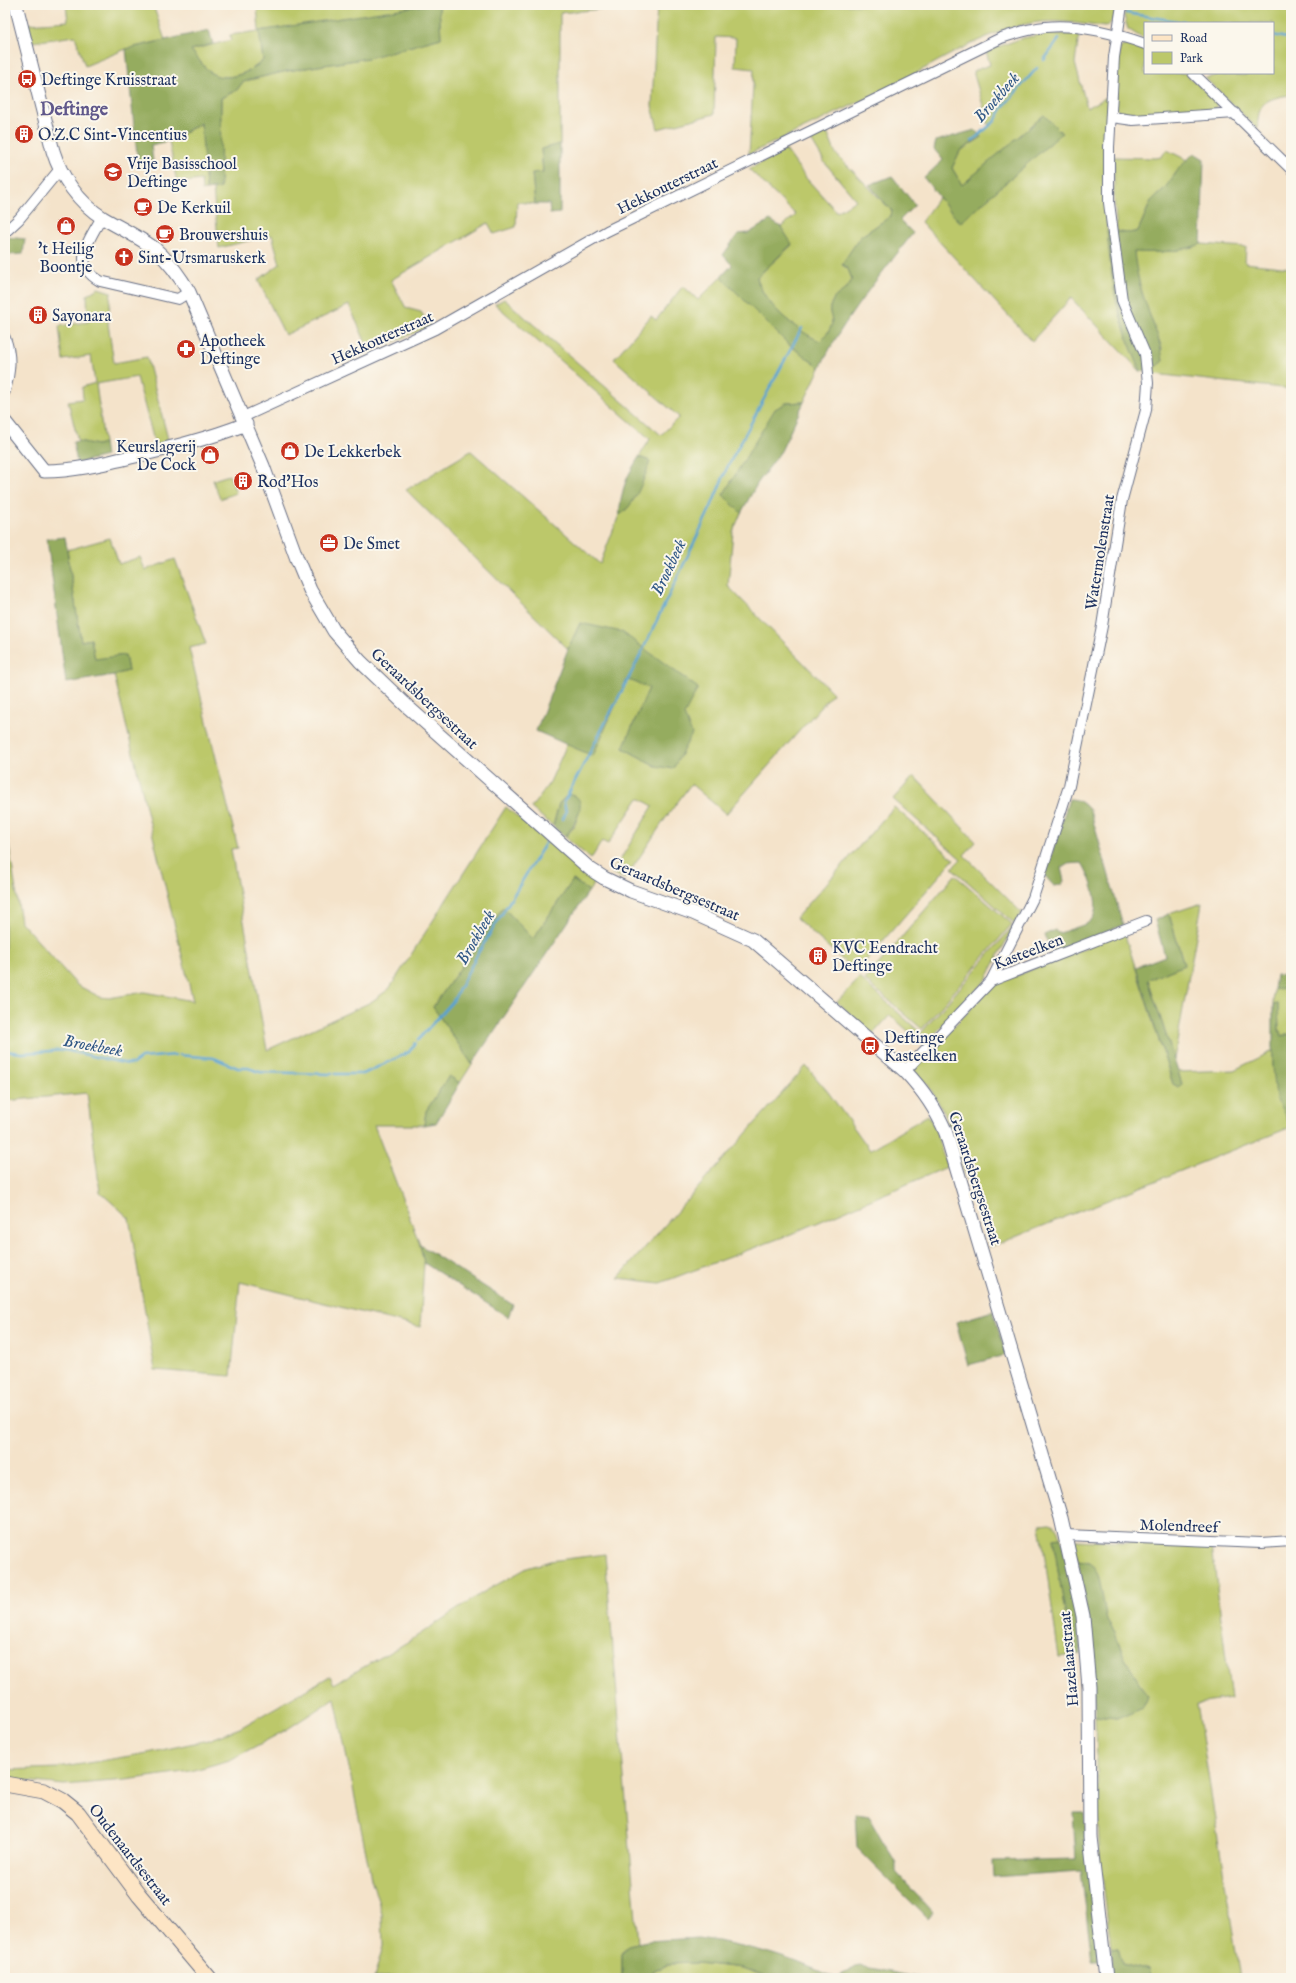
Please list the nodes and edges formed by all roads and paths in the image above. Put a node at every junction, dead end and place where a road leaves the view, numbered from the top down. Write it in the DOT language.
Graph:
graph roads {
  1 [pos="16,5"];
  2 [pos="1122,5"];
  3 [pos="1117,36"];
  4 [pos="1144,44"];
  5 [pos="1194,74"];
  6 [pos="1235,113"];
  7 [pos="1112,117"];
  8 [pos="60,169"];
  9 [pos="1291,169"];
  10 [pos="102,217"];
  11 [pos="5,232"];
  12 [pos="189,292"];
  13 [pos="5,338"];
  14 [pos="5,391"];
  15 [pos="244,421"];
  16 [pos="5,422"];
  17 [pos="1146,921"];
  18 [pos="991,981"];
  19 [pos="905,1071"];
  20 [pos="1009,1345"];
  21 [pos="1065,1535"];
  22 [pos="1291,1540"];
  23 [pos="5,1784"];
  24 [pos="209,1978"];
  25 [pos="1106,1978"];
  1 -- 8 [label="street, Geraardsbergsestraat"];
  2 -- 3 [label="street"];
  3 -- 4 [label="street, Hekkouterstraat"];
  3 -- 7 [label="street, Watermolenstraat"];
  3 -- 15 [label="street, Hekkouterstraat"];
  5 -- 6 [label="street"];
  6 -- 7 [label="street"];
  6 -- 9 [label="street"];
  7 -- 18 [label="street, Watermolenstraat"];
  8 -- 10 [label="street, Geraardsbergsestraat"];
  8 -- 11 [label="street"];
  10 -- 12 [label="street, Geraardsbergsestraat"];
  10 -- 12 [label="street"];
  12 -- 15 [label="street, Geraardsbergsestraat"];
  13 -- 14 [label="street"];
  15 -- 16 [label="street"];
  15 -- 19 [label="street, Geraardsbergsestraat"];
  17 -- 18 [label="street, Kasteelken"];
  18 -- 19 [label="street, Kasteelken"];
  19 -- 20 [label="street, Geraardsbergsestraat"];
  20 -- 21 [label="street, Hazelaarstraat"];
  21 -- 22 [label="street, Molendreef"];
  21 -- 25 [label="street, Hazelaarstraat"];
  23 -- 24 [label="main road, Oudenaardsestraat"];
}
